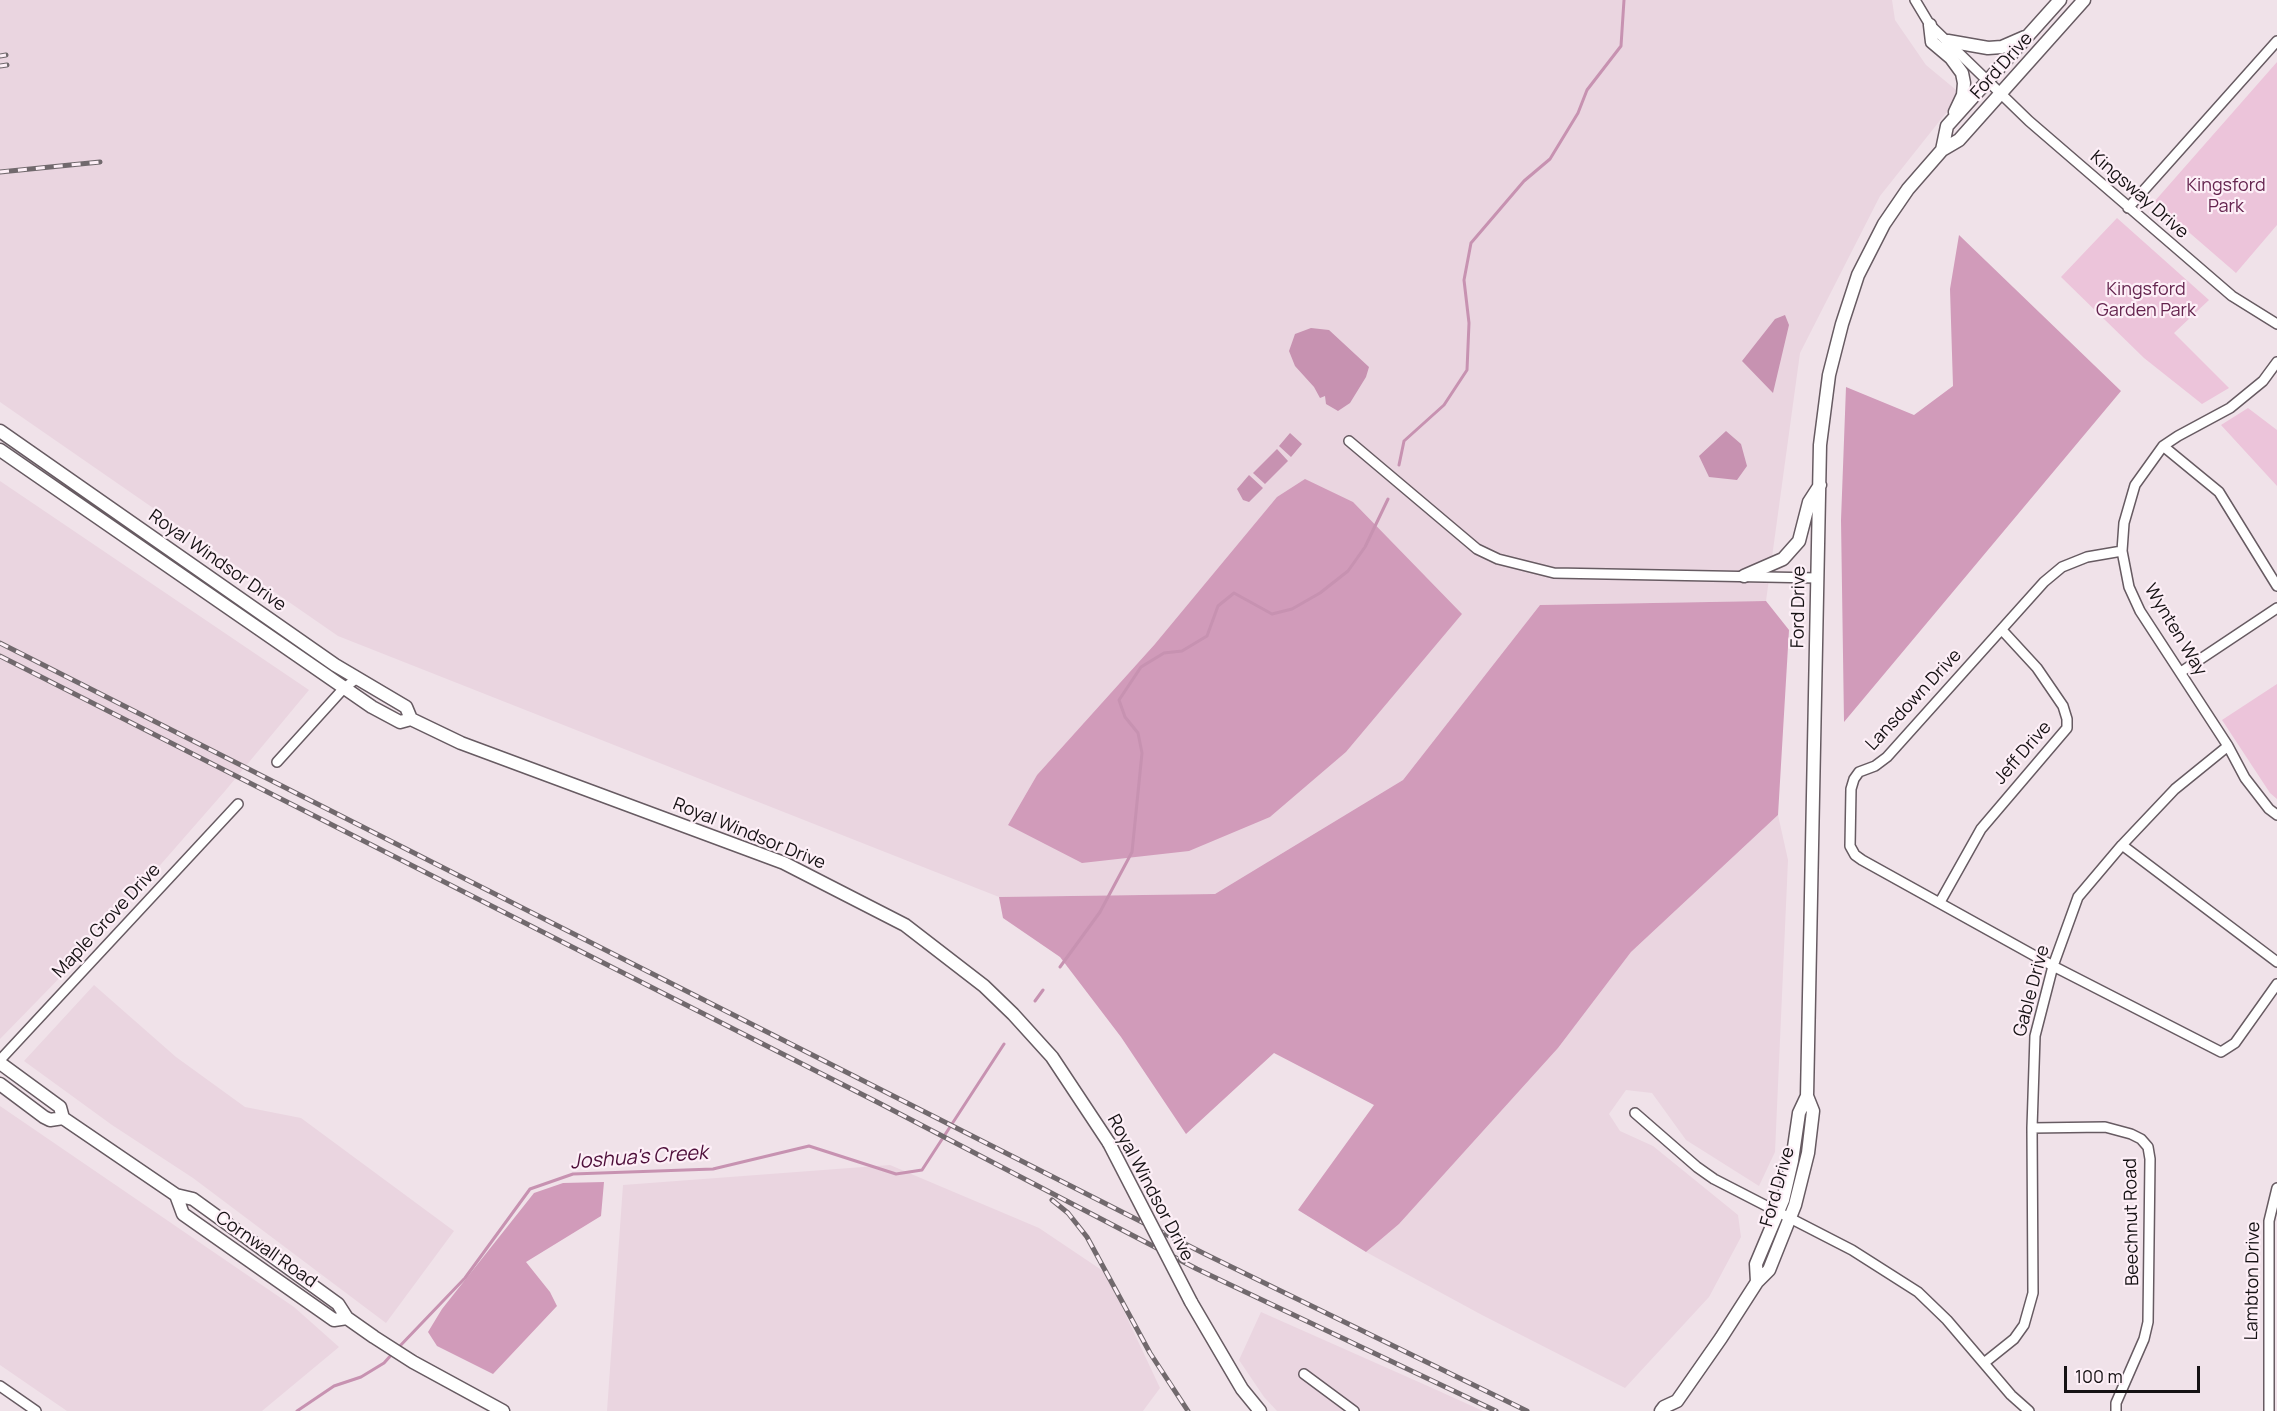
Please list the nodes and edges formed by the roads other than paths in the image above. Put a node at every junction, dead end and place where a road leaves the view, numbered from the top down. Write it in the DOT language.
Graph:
graph roads {
  1 [pos="1915,0"];
  2 [pos="2060,0"];
  3 [pos="2084,0"];
  4 [pos="1930,25"];
  5 [pos="2029,36"];
  6 [pos="1948,41"];
  7 [pos="2277,41"];
  8 [pos="1989,80"];
  9 [pos="2002,93"];
  10 [pos="1951,122"];
  11 [pos="1942,150"];
  12 [pos="2128,208"];
  13 [pos="2277,324"];
  14 [pos="2277,362"];
  15 [pos="0,431"];
  16 [pos="1349,441"];
  17 [pos="2163,446"];
  18 [pos="0,450"];
  19 [pos="1820,484"];
  20 [pos="2122,551"];
  21 [pos="1744,576"];
  22 [pos="1818,578"];
  23 [pos="2277,586"];
  24 [pos="2277,608"];
  25 [pos="2002,630"];
  26 [pos="2181,672"];
  27 [pos="356,679"];
  28 [pos="344,688"];
  29 [pos="411,719"];
  30 [pos="2228,746"];
  31 [pos="277,762"];
  32 [pos="238,804"];
  33 [pos="2277,815"];
  34 [pos="2122,845"];
  35 [pos="1940,902"];
  36 [pos="2277,962"];
  37 [pos="2053,966"];
  38 [pos="2277,984"];
  39 [pos="0,1061"];
  40 [pos="0,1084"];
  41 [pos="1807,1096"];
  42 [pos="1635,1113"];
  43 [pos="63,1118"];
  44 [pos="2032,1128"];
  45 [pos="2277,1188"];
  46 [pos="1778,1212"];
  47 [pos="1790,1219"];
  48 [pos="1757,1282"];
  49 [pos="1984,1363"];
  50 [pos="1304,1374"];
  51 [pos="0,1386"];
  52 [pos="1676,1406"];
  53 [pos="36,1411"];
  54 [pos="503,1411"];
  55 [pos="1260,1411"];
  56 [pos="1354,1411"];
  57 [pos="1661,1411"];
  58 [pos="2029,1411"];
  59 [pos="2116,1411"];
  60 [pos="2269,1411"];
  1 -- 4 [label="street, Kingsway Drive"];
  2 -- 5 [label="main road, Ford Drive"];
  3 -- 9 [label="main road, Ford Drive"];
  4 -- 6 [label="street, Kingsway Drive"];
  4 -- 10 [label="main road"];
  5 -- 6 [label="main road"];
  5 -- 8 [label="main road, Ford Drive"];
  6 -- 8 [label="street, Kingsway Drive"];
  7 -- 12 [label="street"];
  8 -- 9 [label="street, Kingsway Drive"];
  8 -- 10 [label="main road, Ford Drive"];
  9 -- 11 [label="main road, Ford Drive"];
  9 -- 12 [label="street, Kingsway Drive"];
  10 -- 11 [label="main road, Ford Drive"];
  11 -- 19 [label="main road, Ford Drive"];
  12 -- 13 [label="street, Kingsway Drive"];
  14 -- 17 [label="street, Wynten Way"];
  15 -- 27 [label="main road, Royal Windsor Drive"];
  16 -- 21 [label="street"];
  17 -- 20 [label="street, Wynten Way"];
  17 -- 23 [label="street"];
  18 -- 28 [label="main road, Royal Windsor Drive"];
  19 -- 21 [label="main road"];
  19 -- 22 [label="main road, Ford Drive"];
  20 -- 25 [label="street, Lansdown Drive"];
  20 -- 26 [label="street, Wynten Way"];
  21 -- 22 [label="street"];
  22 -- 41 [label="main road, Ford Drive"];
  24 -- 26 [label="street"];
  25 -- 35 [label="street, Jeff Drive"];
  25 -- 35 [label="street, Lansdown Drive"];
  26 -- 30 [label="street, Wynten Way"];
  27 -- 28 [label="street"];
  27 -- 29 [label="main road, Royal Windsor Drive"];
  28 -- 29 [label="main road, Royal Windsor Drive"];
  28 -- 31 [label="street"];
  29 -- 55 [label="main road, Royal Windsor Drive, bridge"];
  30 -- 33 [label="street, Wynten Way"];
  30 -- 34 [label="street, Gable Drive"];
  32 -- 39 [label="street, Maple Grove Drive"];
  34 -- 36 [label="street"];
  34 -- 37 [label="street, Gable Drive"];
  35 -- 37 [label="street, Lansdown Drive"];
  37 -- 38 [label="street, Lansdown Drive"];
  37 -- 44 [label="street, Gable Drive"];
  39 -- 43 [label="main road, Cornwall Road"];
  40 -- 43 [label="main road, Cornwall Road"];
  41 -- 46 [label="main road, Ford Drive"];
  41 -- 47 [label="main road, Ford Drive"];
  42 -- 46 [label="street"];
  43 -- 54 [label="main road, Cornwall Road"];
  44 -- 49 [label="street, Gable Drive"];
  44 -- 59 [label="street, Beechnut Road"];
  45 -- 60 [label="street, Lambton Drive"];
  46 -- 47 [label="street"];
  46 -- 48 [label="main road, Ford Drive"];
  47 -- 48 [label="main road, Ford Drive"];
  47 -- 49 [label="street"];
  48 -- 52 [label="main road, Ford Drive"];
  49 -- 58 [label="street"];
  50 -- 56 [label="street"];
  51 -- 53 [label="street"];
  52 -- 57 [label="main road, Ford Drive"];
}
